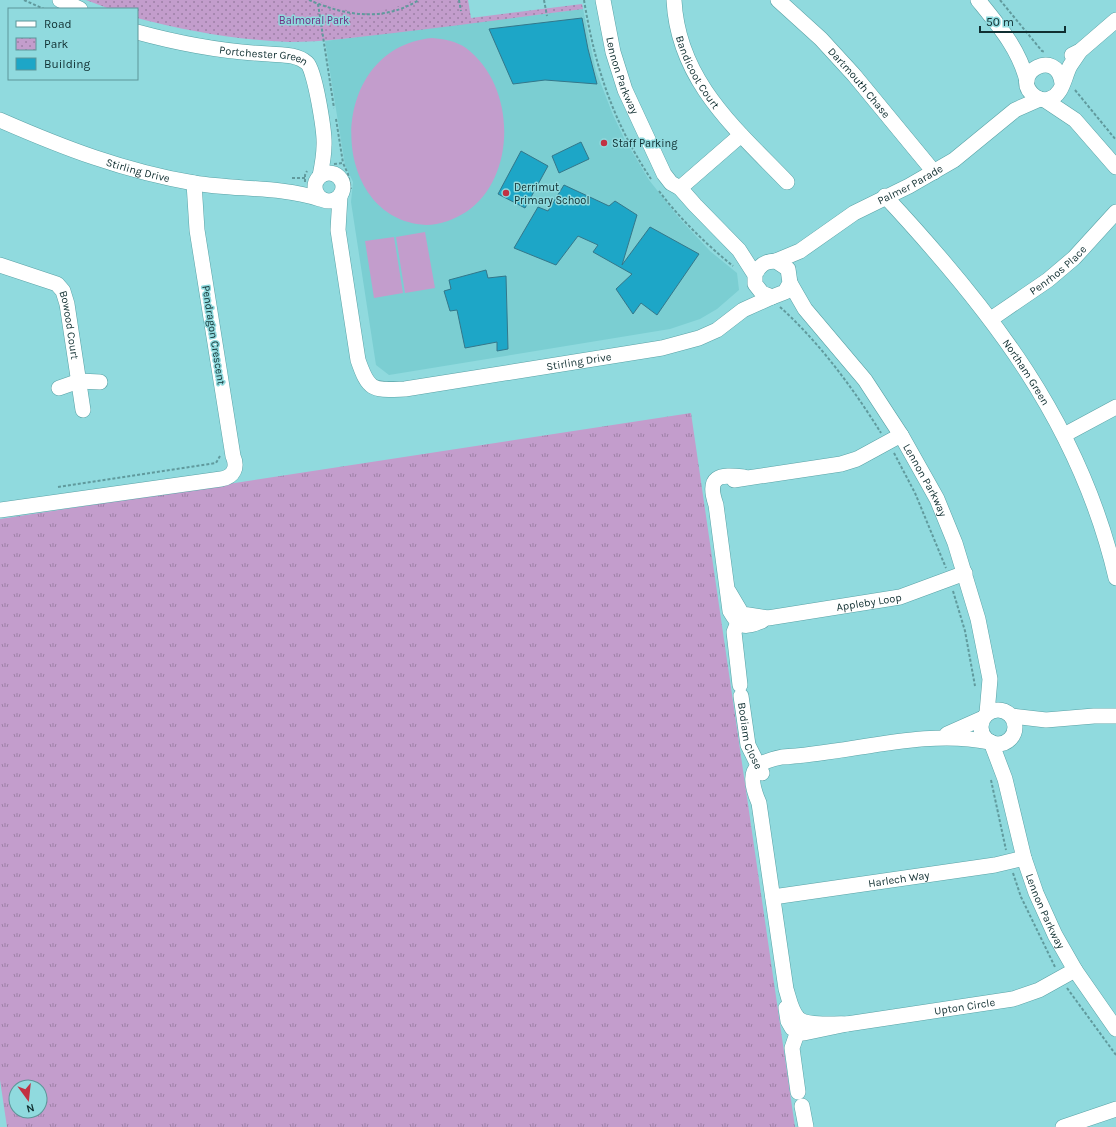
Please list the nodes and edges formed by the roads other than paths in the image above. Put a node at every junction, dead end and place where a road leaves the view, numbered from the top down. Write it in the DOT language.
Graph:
graph roads {
  1 [pos="60,0"];
  2 [pos="603,0"];
  3 [pos="674,0"];
  4 [pos="778,0"];
  5 [pos="978,0"];
  6 [pos="78,8"];
  7 [pos="1116,20"];
  8 [pos="138,32"];
  9 [pos="1013,44"];
  10 [pos="1080,51"];
  11 [pos="1048,65"];
  12 [pos="1027,83"];
  13 [pos="1062,84"];
  14 [pos="1043,99"];
  15 [pos="1015,110"];
  16 [pos="0,120"];
  17 [pos="1075,120"];
  18 [pos="741,135"];
  19 [pos="325,145"];
  20 [pos="1116,167"];
  21 [pos="340,169"];
  22 [pos="934,172"];
  23 [pos="314,178"];
  24 [pos="787,182"];
  25 [pos="201,184"];
  26 [pos="286,185"];
  27 [pos="680,188"];
  28 [pos="340,196"];
  29 [pos="885,196"];
  30 [pos="322,200"];
  31 [pos="1116,212"];
  32 [pos="338,230"];
  33 [pos="739,250"];
  34 [pos="800,251"];
  35 [pos="773,261"];
  36 [pos="0,265"];
  37 [pos="755,277"];
  38 [pos="790,281"];
  39 [pos="769,298"];
  40 [pos="805,309"];
  41 [pos="743,310"];
  42 [pos="991,319"];
  43 [pos="79,381"];
  44 [pos="100,382"];
  45 [pos="59,388"];
  46 [pos="1116,407"];
  47 [pos="83,410"];
  48 [pos="901,435"];
  49 [pos="1064,435"];
  50 [pos="0,510"];
  51 [pos="965,573"];
  52 [pos="1116,578"];
  53 [pos="740,619"];
  54 [pos="990,679"];
  55 [pos="1010,714"];
  56 [pos="985,715"];
  57 [pos="1116,716"];
  58 [pos="1046,720"];
  59 [pos="940,737"];
  60 [pos="1011,738"];
  61 [pos="990,742"];
  62 [pos="760,770"];
  63 [pos="1005,779"];
  64 [pos="1024,858"];
  65 [pos="773,897"];
  66 [pos="1075,970"];
  67 [pos="800,1026"];
  68 [pos="1116,1029"];
  69 [pos="1114,1108"];
  70 [pos="806,1127"];
  71 [pos="1063,1127"];
  1 -- 6 [label="street"];
  2 -- 27 [label="street, Lennon Parkway"];
  3 -- 18 [label="street, Bandicoot Court"];
  4 -- 22 [label="street, Dartmouth Chase"];
  5 -- 9 [label="street"];
  7 -- 10 [label="street"];
  8 -- 19 [label="street, Portchester Green"];
  9 -- 11 [label="street"];
  9 -- 12 [label="street"];
  10 -- 11 [label="street"];
  10 -- 13 [label="street"];
  11 -- 12 [label="street"];
  11 -- 13 [label="street"];
  12 -- 14 [label="street"];
  12 -- 15 [label="street, Palmer Parade"];
  13 -- 14 [label="street"];
  13 -- 17 [label="street"];
  14 -- 15 [label="street, Palmer Parade"];
  14 -- 17 [label="street"];
  15 -- 22 [label="street, Palmer Parade"];
  16 -- 25 [label="street, Stirling Drive"];
  17 -- 20 [label="street"];
  18 -- 24 [label="street, Bandicoot Court"];
  18 -- 27 [label="street"];
  19 -- 21 [label="street, Portchester Green"];
  19 -- 23 [label="street, Portchester Green"];
  21 -- 23 [label="street, Stirling Drive"];
  21 -- 28 [label="street, Portchester Green"];
  22 -- 29 [label="street, Palmer Parade"];
  23 -- 26 [label="street, Stirling Drive"];
  23 -- 30 [label="street, Portchester Green"];
  25 -- 26 [label="street, Stirling Drive"];
  25 -- 50 [label="street, Pendragon Crescent"];
  26 -- 30 [label="street, Stirling Drive"];
  27 -- 33 [label="street, Lennon Parkway"];
  28 -- 30 [label="street"];
  28 -- 32 [label="street, Stirling Drive"];
  29 -- 34 [label="street, Palmer Parade"];
  29 -- 42 [label="street, Northam Green"];
  30 -- 32 [label="street, Stirling Drive"];
  31 -- 42 [label="street, Penrhos Place"];
  32 -- 41 [label="street, Stirling Drive"];
  33 -- 35 [label="street, Lennon Parkway"];
  33 -- 37 [label="street, Lennon Parkway"];
  34 -- 35 [label="street, Palmer Parade"];
  34 -- 38 [label="street"];
  35 -- 37 [label="street"];
  35 -- 38 [label="street, Lennon Parkway"];
  36 -- 43 [label="street, Bowood Court"];
  37 -- 39 [label="street, Lennon Parkway"];
  37 -- 41 [label="street, Stirling Drive"];
  38 -- 39 [label="street"];
  38 -- 40 [label="street, Lennon Parkway"];
  39 -- 40 [label="street, Lennon Parkway"];
  39 -- 41 [label="street, Stirling Drive"];
  40 -- 48 [label="street, Lennon Parkway"];
  42 -- 49 [label="street, Northam Green"];
  43 -- 44 [label="street"];
  43 -- 45 [label="street"];
  43 -- 47 [label="street, Bowood Court"];
  46 -- 49 [label="street"];
  48 -- 51 [label="street, Lennon Parkway"];
  48 -- 53 [label="street"];
  49 -- 52 [label="street, Northam Green"];
  51 -- 53 [label="street, Appleby Loop"];
  51 -- 54 [label="street, Lennon Parkway"];
  53 -- 62 [label="street, Bodiam Close"];
  54 -- 55 [label="street, Lennon Parkway"];
  54 -- 56 [label="street, Lennon Parkway"];
  55 -- 56 [label="street"];
  55 -- 58 [label="street"];
  55 -- 60 [label="street"];
  56 -- 59 [label="street"];
  56 -- 61 [label="street"];
  57 -- 58 [label="street"];
  58 -- 60 [label="street"];
  59 -- 61 [label="street"];
  59 -- 62 [label="street"];
  60 -- 61 [label="street"];
  60 -- 63 [label="street, Lennon Parkway"];
  61 -- 63 [label="street, Lennon Parkway"];
  62 -- 65 [label="street"];
  63 -- 64 [label="street, Lennon Parkway"];
  64 -- 65 [label="street, Harlech Way"];
  64 -- 66 [label="street, Lennon Parkway"];
  65 -- 67 [label="street"];
  66 -- 67 [label="street, Upton Circle"];
  66 -- 68 [label="street, Lennon Parkway"];
  67 -- 70 [label="street"];
  69 -- 71 [label="street"];
}
